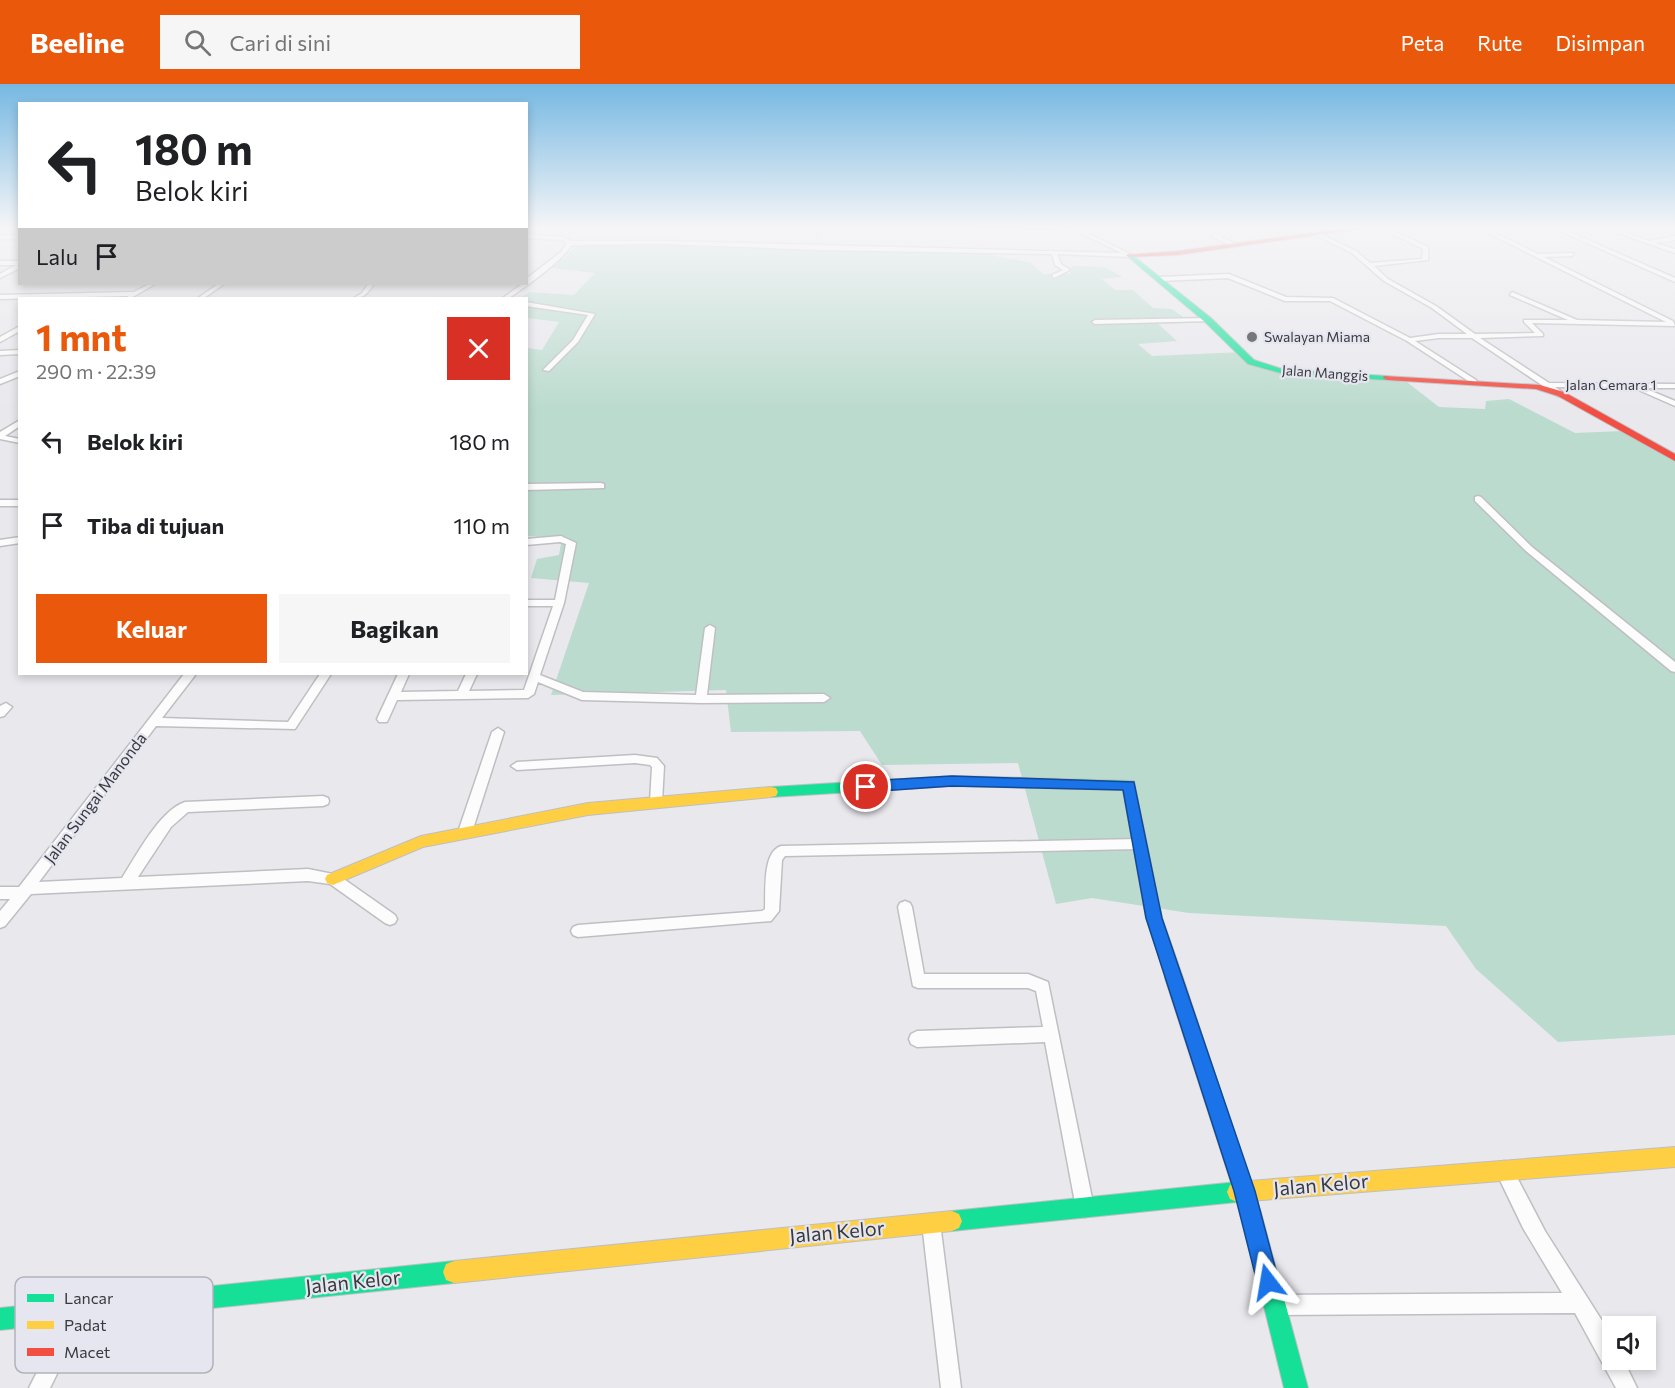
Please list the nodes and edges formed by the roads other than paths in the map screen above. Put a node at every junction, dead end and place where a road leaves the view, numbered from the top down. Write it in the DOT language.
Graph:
graph roads {
  1 [pos="145,288"];
  2 [pos="215,288"];
  3 [pos="1170,288"];
  4 [pos="1258,288"];
  5 [pos="1400,288"];
  6 [pos="1601,288"];
  7 [pos="135,294"];
  8 [pos="1512,294"];
  9 [pos="0,297"];
  10 [pos="78,297"];
  11 [pos="129,297"];
  12 [pos="202,297"];
  13 [pos="528,304"];
  14 [pos="1208,320"];
  15 [pos="1095,322"];
  16 [pos="1581,323"];
  17 [pos="1675,324"];
  18 [pos="18,329"];
  19 [pos="1476,337"];
  20 [pos="0,340"];
  21 [pos="1409,340"];
  22 [pos="0,352"];
  23 [pos="18,352"];
  24 [pos="547,370"];
  25 [pos="18,374"];
  26 [pos="0,382"];
  27 [pos="1473,382"];
  28 [pos="1548,385"];
  29 [pos="1632,386"];
  30 [pos="1675,386"];
  31 [pos="1561,394"];
  32 [pos="1675,404"];
  33 [pos="18,423"];
  34 [pos="0,436"];
  35 [pos="18,440"];
  36 [pos="1675,458"];
  37 [pos="601,486"];
  38 [pos="528,487"];
  39 [pos="1478,499"];
  40 [pos="0,503"];
  41 [pos="18,503"];
  42 [pos="18,540"];
  43 [pos="528,542"];
  44 [pos="0,543"];
  45 [pos="528,603"];
  46 [pos="558,603"];
  47 [pos="710,628"];
  48 [pos="1675,668"];
  49 [pos="189,675"];
  50 [pos="324,675"];
  51 [pos="403,675"];
  52 [pos="471,675"];
  53 [pos="535,677"];
  54 [pos="462,694"];
  55 [pos="393,696"];
  56 [pos="824,698"];
  57 [pos="700,699"];
  58 [pos="383,719"];
  59 [pos="153,722"];
  60 [pos="498,732"];
  61 [pos="517,766"];
  62 [pos="323,801"];
  63 [pos="656,802"];
  64 [pos="465,832"];
  65 [pos="1139,844"];
  66 [pos="333,879"];
  67 [pos="127,882"];
  68 [pos="26,890"];
  69 [pos="0,893"];
  70 [pos="905,907"];
  71 [pos="390,919"];
  72 [pos="0,922"];
  73 [pos="578,931"];
  74 [pos="1051,1034"];
  75 [pos="917,1039"];
  76 [pos="1675,1157"];
  77 [pos="1504,1169"];
  78 [pos="1245,1191"];
  79 [pos="1085,1209"];
  80 [pos="931,1223"];
  81 [pos="213,1298"];
  82 [pos="1580,1303"];
  83 [pos="1274,1305"];
  84 [pos="15,1318"];
  85 [pos="0,1319"];
  86 [pos="47,1373"];
  87 [pos="39,1388"];
  88 [pos="951,1388"];
  89 [pos="1296,1388"];
  90 [pos="1627,1388"];
  1 -- 7 [label="street"];
  2 -- 12 [label="street"];
  3 -- 14 [label="street, Jalan Manggis"];
  4 -- 21 [label="street"];
  5 -- 19 [label="street, Jalan Manggis"];
  6 -- 17 [label="street"];
  7 -- 10 [label="street"];
  7 -- 11 [label="street"];
  8 -- 16 [label="street"];
  9 -- 10 [label="street"];
  13 -- 24 [label="street"];
  14 -- 15 [label="street"];
  14 -- 27 [label="street, Jalan Manggis"];
  16 -- 17 [label="street"];
  16 -- 19 [label="street"];
  18 -- 20 [label="street"];
  19 -- 21 [label="street"];
  19 -- 28 [label="street, Jalan Manggis"];
  21 -- 27 [label="street"];
  22 -- 23 [label="street"];
  25 -- 26 [label="street"];
  27 -- 31 [label="street, Jalan Manggis"];
  28 -- 29 [label="street, Jalan Cemara 1"];
  28 -- 31 [label="street, Jalan Manggis"];
  29 -- 30 [label="street, Jalan Cemara 1"];
  29 -- 32 [label="street"];
  31 -- 36 [label="street, Jalan Manggis"];
  33 -- 34 [label="street"];
  34 -- 35 [label="street"];
  37 -- 38 [label="street"];
  39 -- 48 [label="street"];
  40 -- 41 [label="street"];
  42 -- 44 [label="street"];
  43 -- 46 [label="street"];
  45 -- 46 [label="street"];
  46 -- 53 [label="street"];
  47 -- 57 [label="street"];
  49 -- 59 [label="street, Jalan Sungai Manonda"];
  50 -- 59 [label="street"];
  51 -- 55 [label="street"];
  52 -- 54 [label="street"];
  53 -- 54 [label="street"];
  53 -- 57 [label="street"];
  54 -- 55 [label="street"];
  55 -- 58 [label="street"];
  56 -- 57 [label="street"];
  59 -- 68 [label="street, Jalan Sungai Manonda"];
  60 -- 64 [label="street"];
  61 -- 63 [label="street"];
  62 -- 67 [label="street"];
  63 -- 64 [label="street"];
  63 -- 65 [label="street"];
  64 -- 66 [label="street"];
  65 -- 73 [label="street"];
  65 -- 78 [label="street"];
  66 -- 67 [label="street"];
  66 -- 71 [label="street"];
  67 -- 68 [label="street"];
  68 -- 69 [label="street"];
  68 -- 72 [label="street, Jalan Sungai Manonda"];
  70 -- 74 [label="street"];
  74 -- 75 [label="street"];
  74 -- 79 [label="street"];
  76 -- 77 [label="street, Jalan Kelor"];
  77 -- 78 [label="street, Jalan Kelor"];
  77 -- 82 [label="street"];
  78 -- 79 [label="street, Jalan Kelor"];
  78 -- 83 [label="street"];
  79 -- 80 [label="street, Jalan Kelor"];
  80 -- 81 [label="street, Jalan Kelor"];
  80 -- 88 [label="street"];
  82 -- 83 [label="street"];
  82 -- 90 [label="street"];
  83 -- 89 [label="street"];
  84 -- 85 [label="street, Jalan Kelor"];
  86 -- 87 [label="street"];
}
